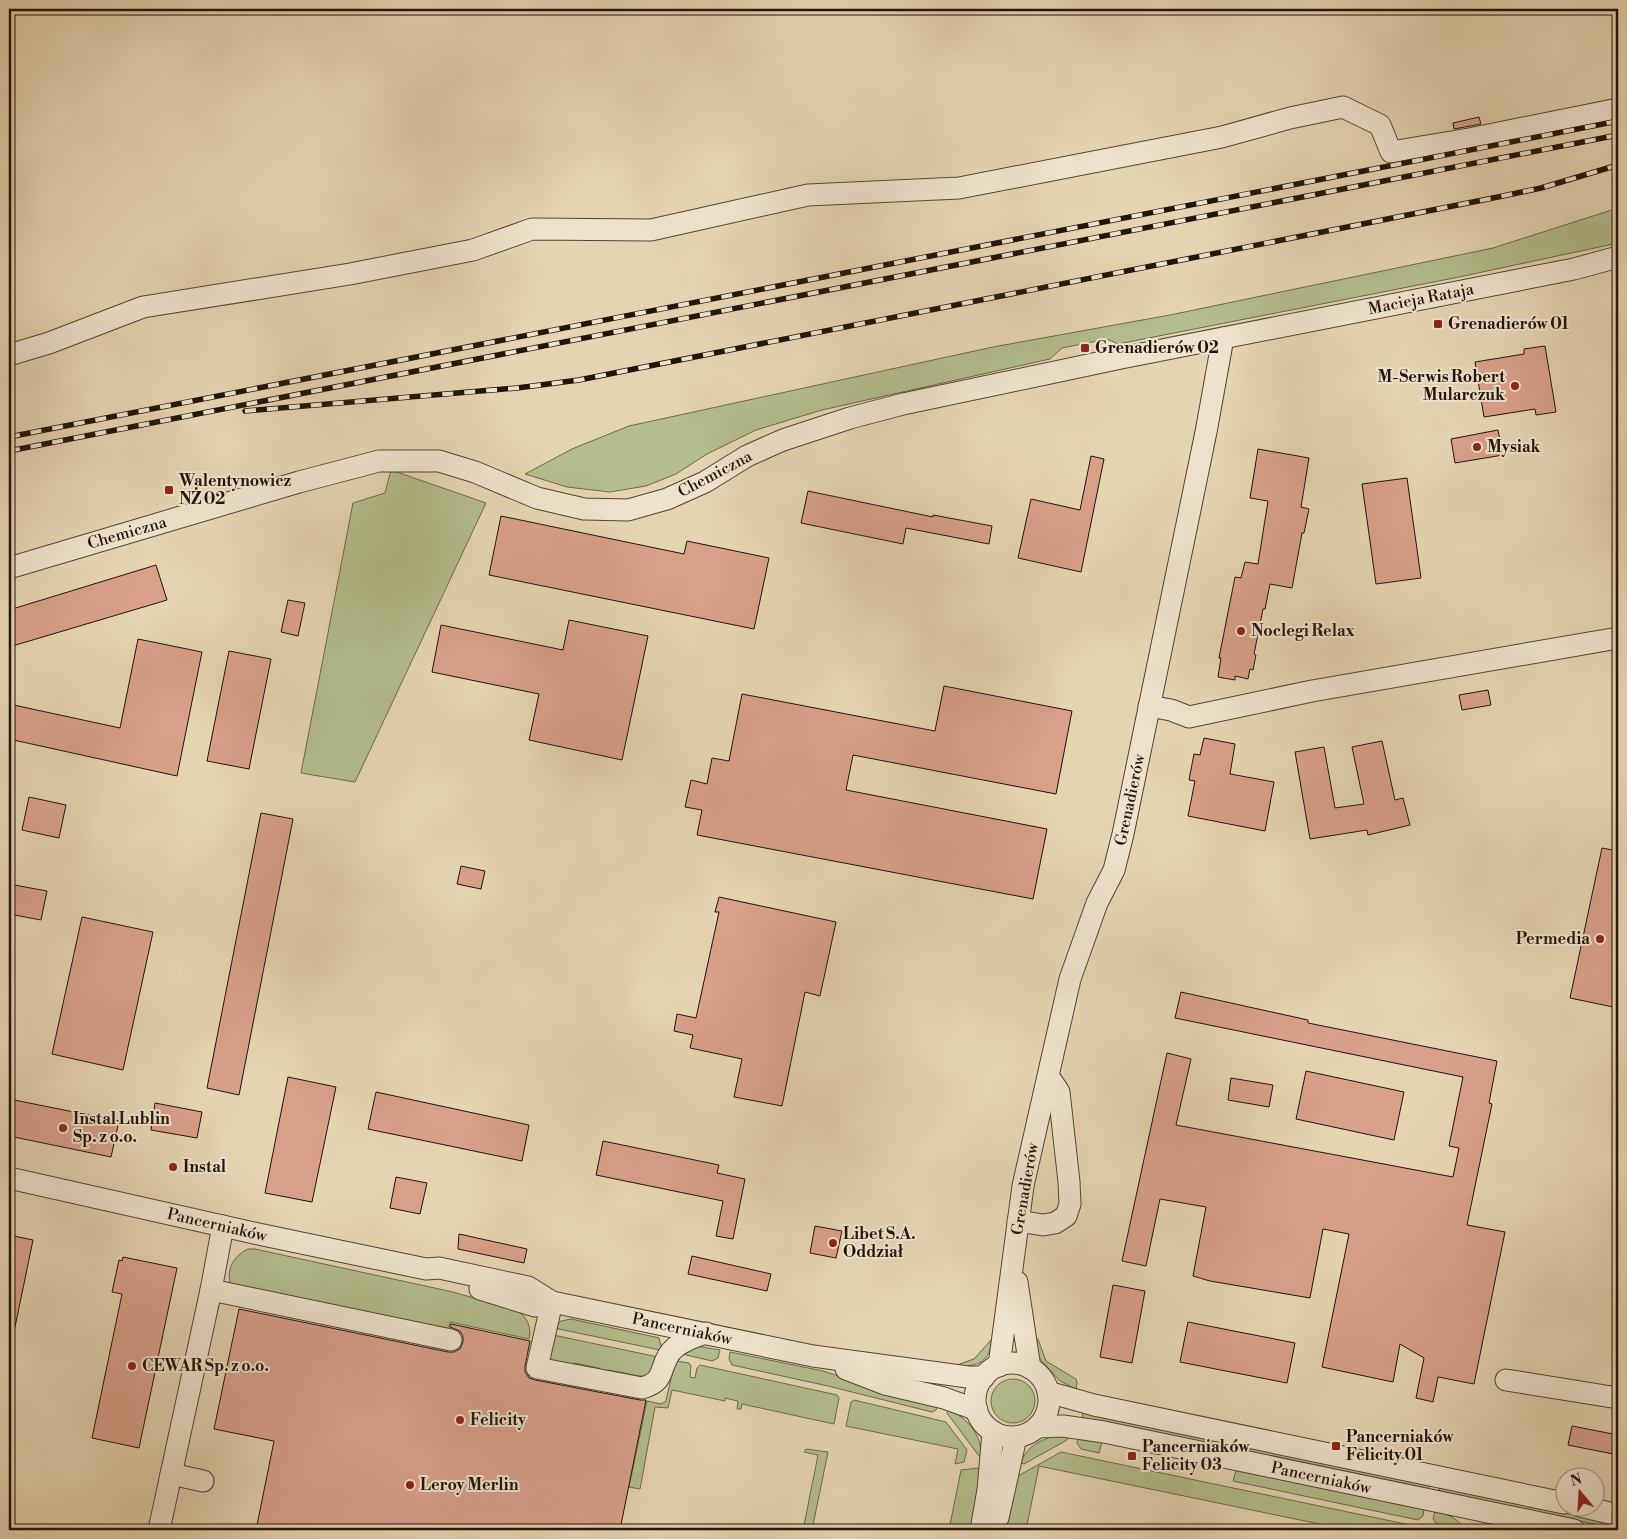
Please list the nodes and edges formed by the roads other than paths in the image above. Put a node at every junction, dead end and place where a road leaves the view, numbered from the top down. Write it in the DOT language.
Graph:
graph roads {
  1 [pos="1618,109"];
  2 [pos="1618,257"];
  3 [pos="1223,338"];
  4 [pos="9,355"];
  5 [pos="9,568"];
  6 [pos="1618,638"];
  7 [pos="1149,706"];
  8 [pos="1049,1077"];
  9 [pos="9,1178"];
  10 [pos="1018,1221"];
  11 [pos="223,1226"];
  12 [pos="1014,1254"];
  13 [pos="211,1290"];
  14 [pos="552,1302"];
  15 [pos="706,1333"];
  16 [pos="451,1340"];
  17 [pos="813,1356"];
  18 [pos="1030,1368"];
  19 [pos="991,1371"];
  20 [pos="522,1376"];
  21 [pos="1506,1380"];
  22 [pos="566,1386"];
  23 [pos="1048,1392"];
  24 [pos="1618,1398"];
  25 [pos="977,1410"];
  26 [pos="1038,1427"];
  27 [pos="993,1432"];
  28 [pos="1016,1437"];
  29 [pos="171,1474"];
  30 [pos="203,1481"];
  31 [pos="1554,1501"];
  32 [pos="1604,1511"];
  33 [pos="1618,1514"];
  34 [pos="1481,1521"];
  35 [pos="159,1530"];
  36 [pos="981,1530"];
  37 [pos="996,1530"];
  38 [pos="1574,1530"];
  1 -- 4 [label="street"];
  2 -- 3 [label="street, Macieja Rataja"];
  3 -- 5 [label="street, Chemiczna"];
  3 -- 7 [label="street, Grenadierów"];
  6 -- 7 [label="street"];
  7 -- 8 [label="street, Grenadierów"];
  8 -- 10 [label="street, Grenadierów"];
  8 -- 10 [label="street"];
  9 -- 11 [label="street, Pancerniaków"];
  10 -- 12 [label="street, Grenadierów"];
  11 -- 13 [label="street"];
  11 -- 14 [label="street, Pancerniaków"];
  12 -- 18 [label="street"];
  12 -- 19 [label="street"];
  13 -- 16 [label="street"];
  13 -- 29 [label="street"];
  14 -- 15 [label="street, Pancerniaków"];
  14 -- 15 [label="street"];
  15 -- 17 [label="street, Pancerniaków"];
  17 -- 19 [label="street, Pancerniaków"];
  17 -- 25 [label="street, Pancerniaków"];
  18 -- 19 [label="street"];
  18 -- 23 [label="street"];
  19 -- 25 [label="street"];
  20 -- 22 [label="street"];
  21 -- 24 [label="street"];
  23 -- 26 [label="street"];
  23 -- 31 [label="street, Pancerniaków"];
  25 -- 27 [label="street"];
  26 -- 28 [label="street"];
  26 -- 34 [label="street, Pancerniaków"];
  27 -- 28 [label="street"];
  27 -- 36 [label="street"];
  28 -- 37 [label="street"];
  29 -- 30 [label="street"];
  29 -- 35 [label="street"];
  32 -- 33 [label="street"];
  34 -- 38 [label="street, Pancerniaków"];
}
